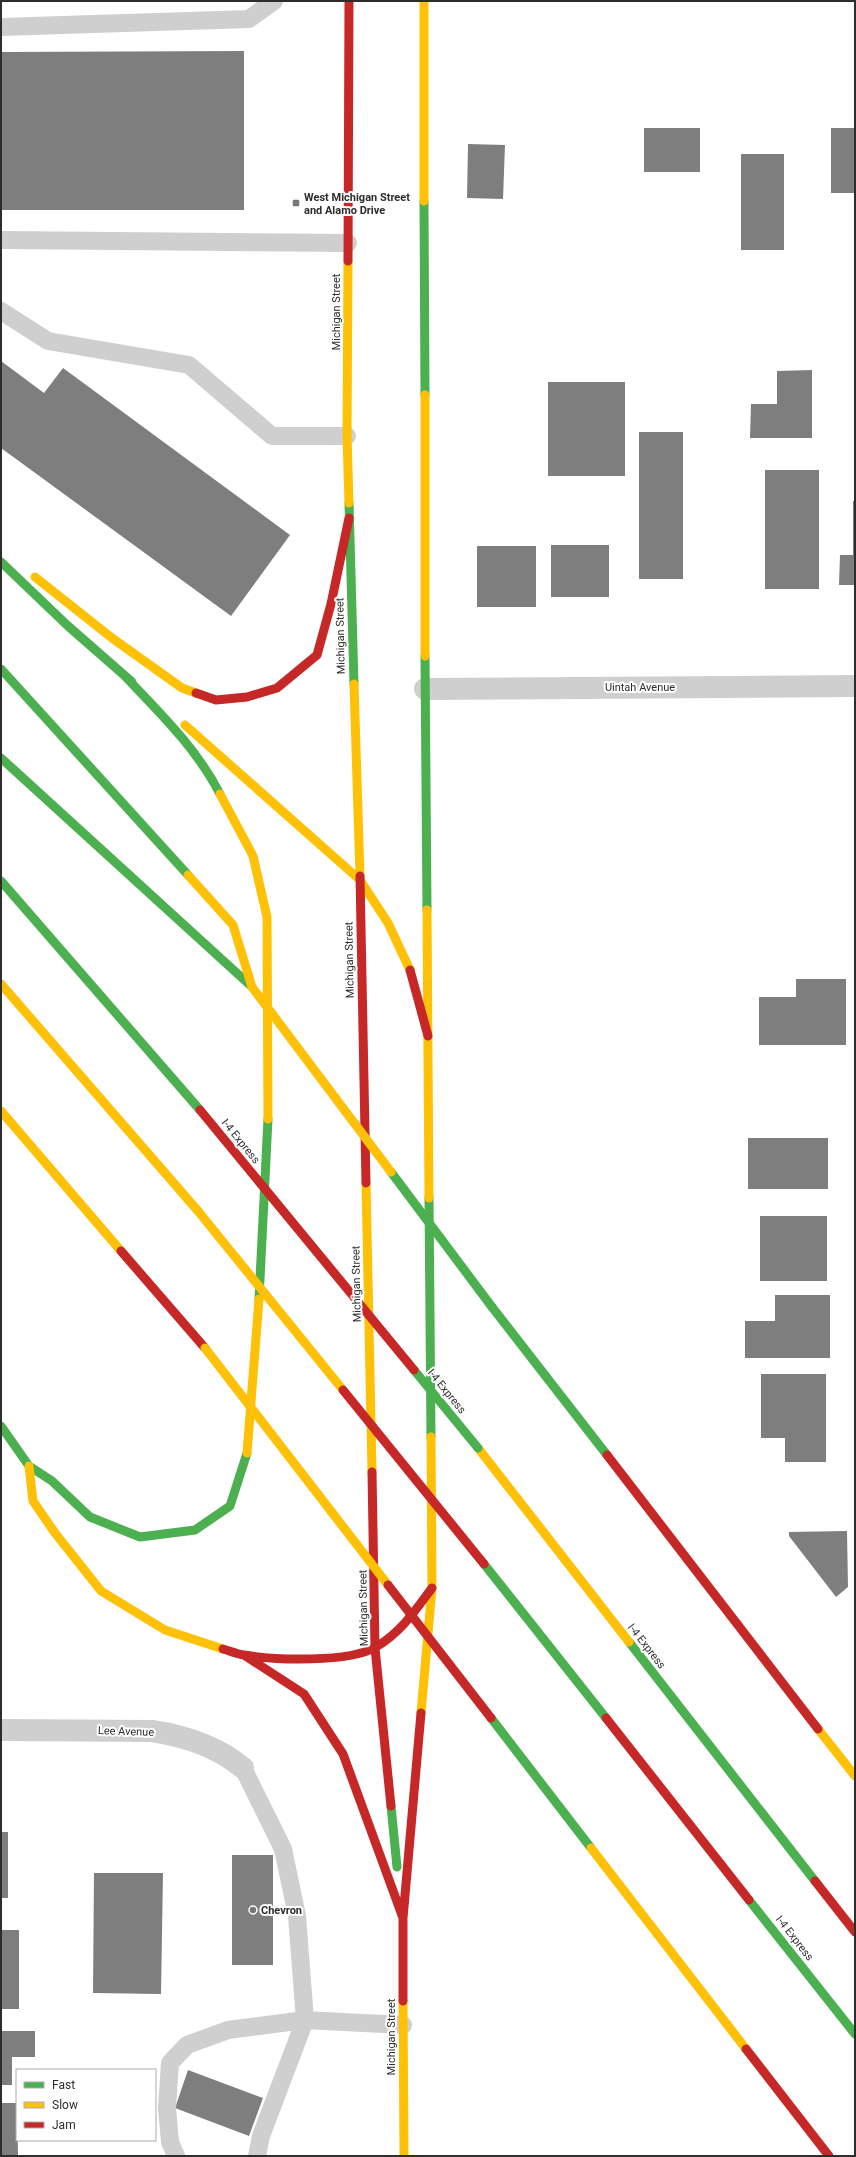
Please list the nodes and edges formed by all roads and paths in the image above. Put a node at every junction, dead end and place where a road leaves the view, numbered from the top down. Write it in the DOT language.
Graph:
graph roads {
  1 [pos="274,1"];
  2 [pos="349,1"];
  3 [pos="424,1"];
  4 [pos="1,27"];
  5 [pos="1,240"];
  6 [pos="348,244"];
  7 [pos="1,312"];
  8 [pos="347,436"];
  9 [pos="349,518"];
  10 [pos="7,559"];
  11 [pos="26,570"];
  12 [pos="1,669"];
  13 [pos="121,672"];
  14 [pos="855,686"];
  15 [pos="425,689"];
  16 [pos="1,758"];
  17 [pos="360,880"];
  18 [pos="1,881"];
  19 [pos="1,984"];
  20 [pos="252,987"];
  21 [pos="428,1036"];
  22 [pos="1,1111"];
  23 [pos="1,1426"];
  24 [pos="29,1466"];
  25 [pos="432,1588"];
  26 [pos="375,1648"];
  27 [pos="243,1655"];
  28 [pos="1,1730"];
  29 [pos="243,1768"];
  30 [pos="855,1776"];
  31 [pos="403,1918"];
  32 [pos="855,1932"];
  33 [pos="305,2020"];
  34 [pos="403,2024"];
  35 [pos="855,2034"];
  36 [pos="176,2156"];
  37 [pos="257,2156"];
  38 [pos="404,2156"];
  39 [pos="829,2156"];
  1 -- 4 [label="lane"];
  2 -- 6 [label="main road, Michigan Street"];
  3 -- 15 [label="main road, Michigan Street"];
  5 -- 6 [label="lane"];
  6 -- 8 [label="main road, Michigan Street"];
  7 -- 8 [label="lane"];
  8 -- 9 [label="main road, Michigan Street"];
  9 -- 11 [label="main road"];
  9 -- 17 [label="main road, Michigan Street"];
  10 -- 13 [label="main road"];
  12 -- 20 [label="main road"];
  13 -- 17 [label="main road"];
  13 -- 24 [label="main road"];
  14 -- 15 [label="street, Uintah Avenue"];
  15 -- 21 [label="main road, Michigan Street"];
  16 -- 20 [label="main road"];
  17 -- 21 [label="main road"];
  17 -- 26 [label="main road, Michigan Street"];
  18 -- 32 [label="main road, I-4 Express, bridge"];
  19 -- 35 [label="main road, I-4 Express, bridge"];
  20 -- 30 [label="main road, bridge"];
  21 -- 25 [label="main road, Michigan Street"];
  22 -- 39 [label="main road, bridge"];
  23 -- 24 [label="main road"];
  24 -- 27 [label="main road"];
  25 -- 26 [label="main road"];
  25 -- 31 [label="main road, Michigan Street"];
  26 -- 27 [label="main road"];
  26 -- 31 [label="main road, Michigan Street"];
  27 -- 31 [label="main road"];
  28 -- 29 [label="street, Lee Avenue"];
  29 -- 33 [label="lane"];
  31 -- 34 [label="main road, Michigan Street"];
  33 -- 34 [label="lane"];
  33 -- 36 [label="lane"];
  33 -- 37 [label="lane"];
  34 -- 38 [label="main road, Michigan Street"];
}
